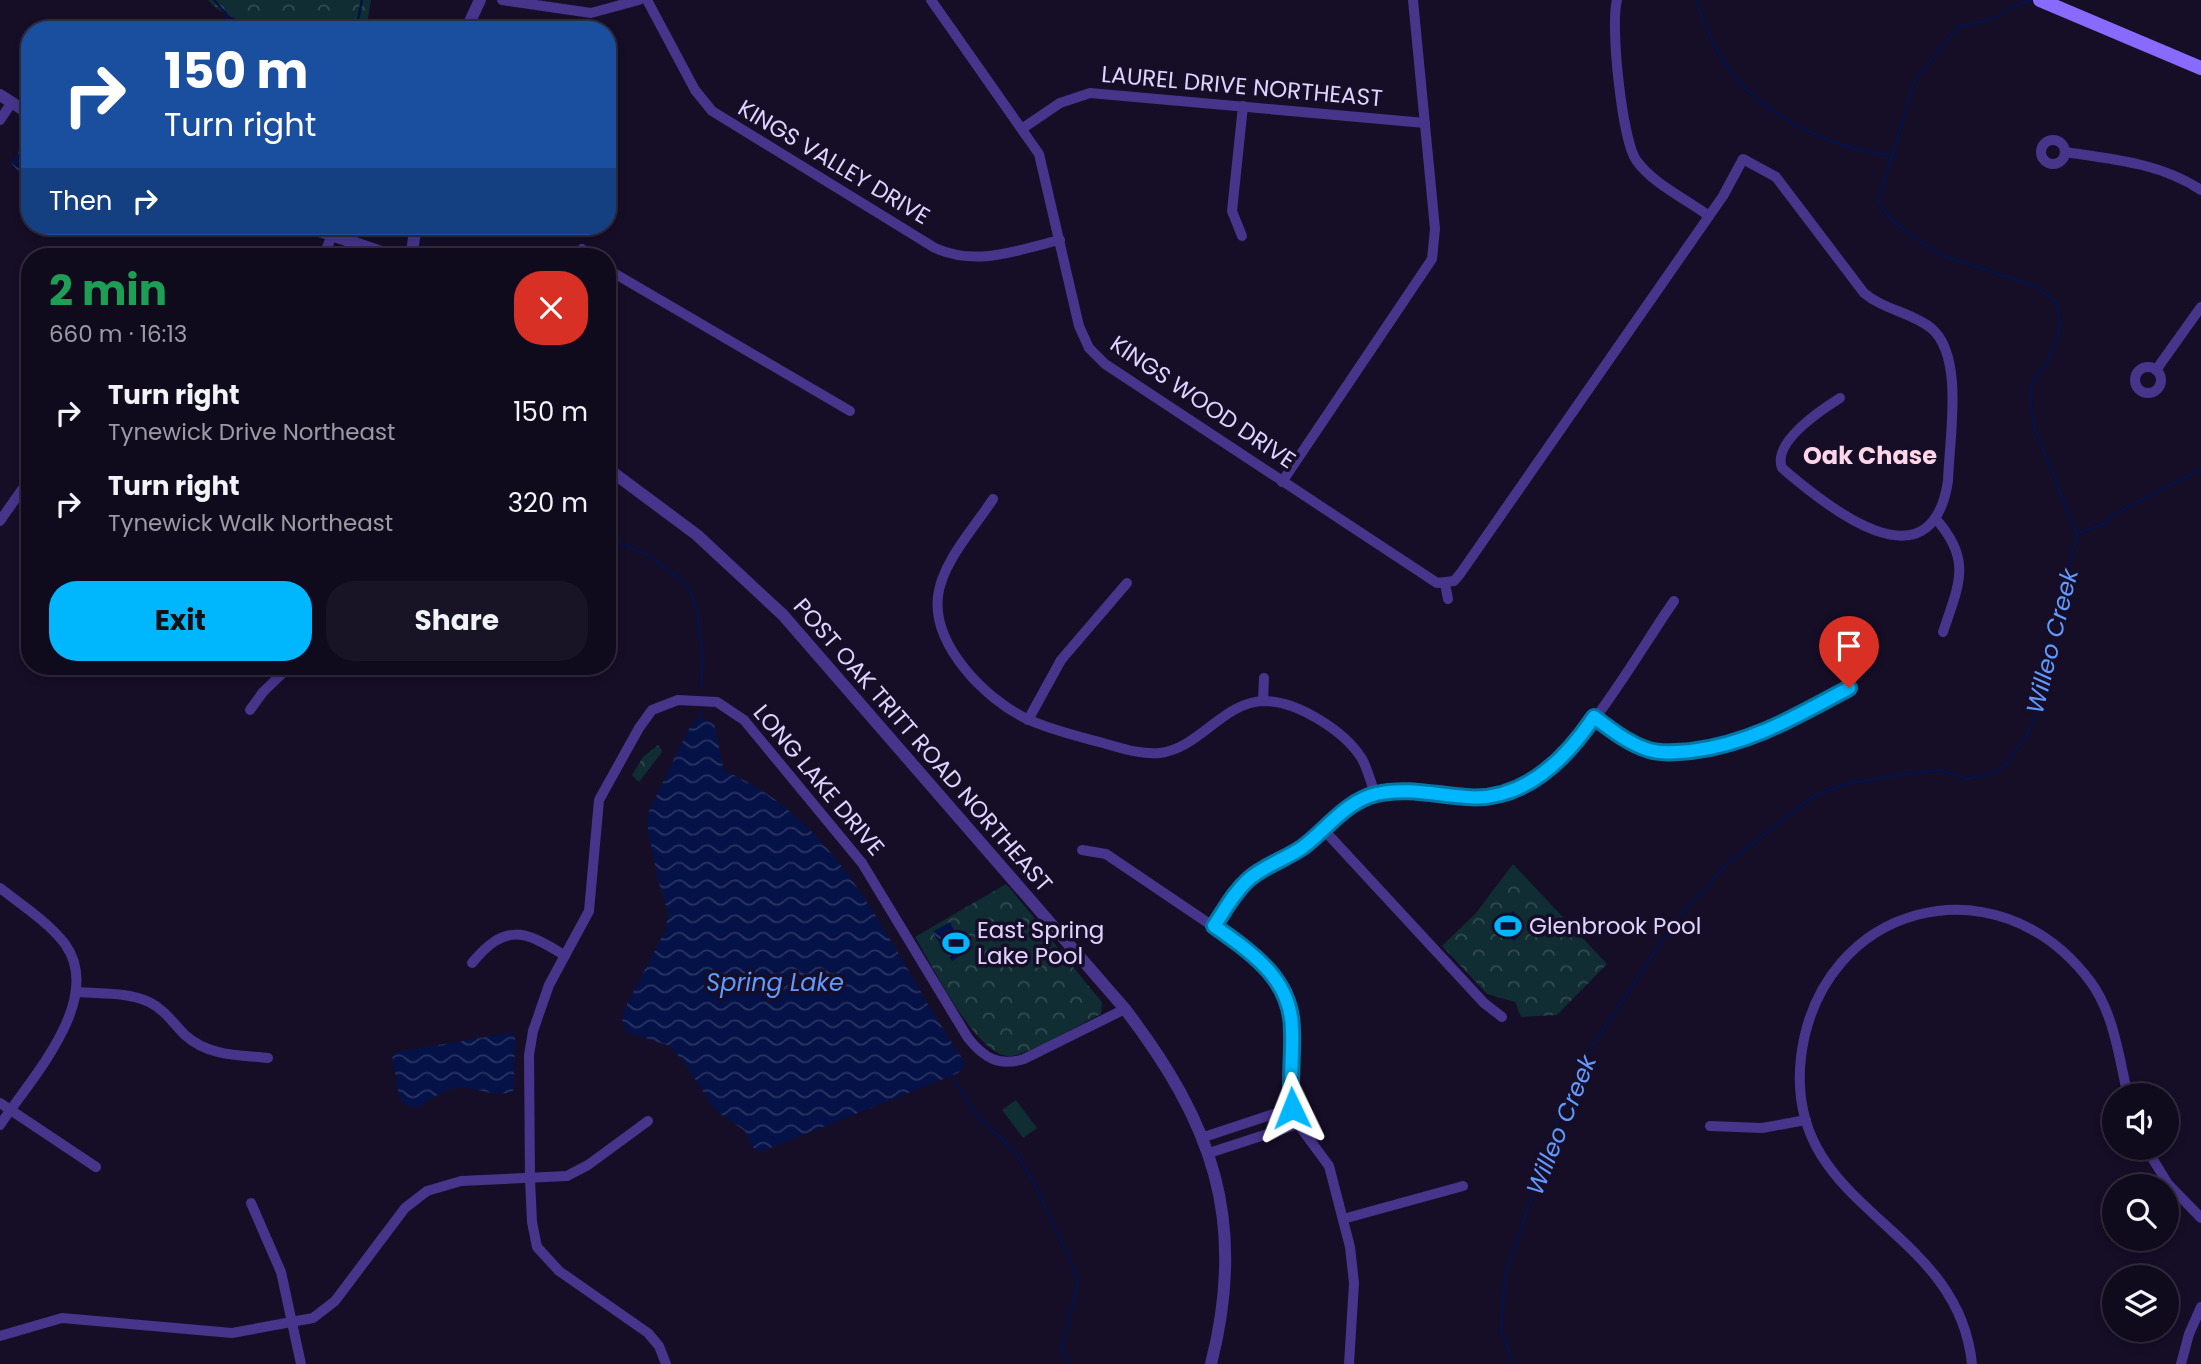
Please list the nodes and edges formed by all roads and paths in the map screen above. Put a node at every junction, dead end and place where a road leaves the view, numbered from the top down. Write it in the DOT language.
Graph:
graph roads {
  1 [pos="480,0"];
  2 [pos="502,0"];
  3 [pos="639,0"];
  4 [pos="646,0"];
  5 [pos="931,0"];
  6 [pos="1413,0"];
  7 [pos="1617,0"];
  8 [pos="2043,1"];
  9 [pos="470,21"];
  10 [pos="2201,68"];
  11 [pos="0,94"];
  12 [pos="12,102"];
  13 [pos="1243,106"];
  14 [pos="21,108"];
  15 [pos="0,120"];
  16 [pos="1425,123"];
  17 [pos="1023,128"];
  18 [pos="2065,152"];
  19 [pos="2201,190"];
  20 [pos="1709,216"];
  21 [pos="332,235"];
  22 [pos="1242,236"];
  23 [pos="1060,240"];
  24 [pos="327,248"];
  25 [pos="370,248"];
  26 [pos="616,274"];
  27 [pos="2201,307"];
  28 [pos="2156,370"];
  29 [pos="1840,398"];
  30 [pos="850,411"];
  31 [pos="616,475"];
  32 [pos="1282,482"];
  33 [pos="21,491"];
  34 [pos="993,499"];
  35 [pos="1935,518"];
  36 [pos="0,521"];
  37 [pos="1127,583"];
  38 [pos="1445,584"];
  39 [pos="1448,599"];
  40 [pos="1674,601"];
  41 [pos="1942,632"];
  42 [pos="282,675"];
  43 [pos="1264,678"];
  44 [pos="1849,688"];
  45 [pos="1263,701"];
  46 [pos="250,710"];
  47 [pos="1594,717"];
  48 [pos="1028,720"];
  49 [pos="1374,794"];
  50 [pos="1323,830"];
  51 [pos="1082,850"];
  52 [pos="0,888"];
  53 [pos="1214,926"];
  54 [pos="564,955"];
  55 [pos="472,963"];
  56 [pos="78,992"];
  57 [pos="1125,1009"];
  58 [pos="1502,1017"];
  59 [pos="268,1058"];
  60 [pos="2125,1083"];
  61 [pos="5,1107"];
  62 [pos="1292,1108"];
  63 [pos="1806,1120"];
  64 [pos="648,1121"];
  65 [pos="1298,1124"];
  66 [pos="0,1125"];
  67 [pos="1710,1126"];
  68 [pos="1204,1137"];
  69 [pos="1209,1153"];
  70 [pos="2153,1160"];
  71 [pos="96,1167"];
  72 [pos="530,1180"];
  73 [pos="1463,1186"];
  74 [pos="251,1203"];
  75 [pos="2201,1218"];
  76 [pos="1343,1219"];
  77 [pos="2201,1307"];
  78 [pos="292,1324"];
  79 [pos="0,1336"];
  80 [pos="301,1364"];
  81 [pos="666,1364"];
  82 [pos="1212,1364"];
  83 [pos="1349,1364"];
  84 [pos="1972,1364"];
  85 [pos="2181,1364"];
  1 -- 9 [label="street"];
  2 -- 3 [label="street"];
  4 -- 23 [label="street, KINGS VALLEY DRIVE"];
  5 -- 17 [label="street, KINGS WOOD DRIVE"];
  6 -- 16 [label="street"];
  7 -- 20 [label="street"];
  8 -- 10 [label="main road"];
  11 -- 12 [label="street"];
  12 -- 14 [label="street"];
  12 -- 15 [label="street"];
  13 -- 16 [label="street, LAUREL DRIVE NORTHEAST"];
  13 -- 17 [label="street, LAUREL DRIVE NORTHEAST"];
  13 -- 22 [label="street"];
  16 -- 32 [label="street"];
  17 -- 23 [label="street, KINGS WOOD DRIVE"];
  18 -- 19 [label="street"];
  20 -- 35 [label="street"];
  20 -- 38 [label="street"];
  21 -- 24 [label="street"];
  21 -- 25 [label="street"];
  23 -- 32 [label="street, KINGS WOOD DRIVE"];
  26 -- 30 [label="street"];
  27 -- 28 [label="street"];
  29 -- 35 [label="street"];
  31 -- 57 [label="street, POST OAK TRITT ROAD NORTHEAST"];
  32 -- 38 [label="street, KINGS WOOD DRIVE"];
  33 -- 36 [label="street"];
  34 -- 48 [label="street"];
  35 -- 41 [label="street"];
  37 -- 48 [label="street"];
  38 -- 39 [label="street"];
  40 -- 47 [label="street"];
  42 -- 46 [label="street"];
  43 -- 45 [label="street"];
  44 -- 47 [label="street"];
  45 -- 48 [label="street"];
  45 -- 49 [label="street"];
  47 -- 49 [label="street"];
  49 -- 50 [label="street"];
  50 -- 53 [label="street"];
  50 -- 58 [label="street"];
  51 -- 53 [label="street"];
  52 -- 56 [label="street"];
  53 -- 62 [label="street"];
  54 -- 55 [label="street"];
  54 -- 57 [label="street, LONG LAKE DRIVE"];
  54 -- 72 [label="street, LONG LAKE DRIVE"];
  56 -- 59 [label="street"];
  56 -- 61 [label="street"];
  57 -- 68 [label="street, POST OAK TRITT ROAD NORTHEAST"];
  60 -- 63 [label="street"];
  61 -- 66 [label="street"];
  61 -- 71 [label="street"];
  62 -- 65 [label="street"];
  62 -- 68 [label="street"];
  63 -- 67 [label="street"];
  63 -- 84 [label="street"];
  64 -- 72 [label="street"];
  65 -- 69 [label="street"];
  65 -- 76 [label="street"];
  68 -- 69 [label="street, POST OAK TRITT ROAD NORTHEAST"];
  69 -- 82 [label="street, POST OAK TRITT ROAD NORTHEAST"];
  70 -- 75 [label="street"];
  72 -- 78 [label="street"];
  72 -- 81 [label="street, LONG LAKE DRIVE"];
  73 -- 76 [label="street"];
  74 -- 78 [label="street"];
  76 -- 83 [label="street"];
  77 -- 85 [label="street"];
  78 -- 79 [label="street"];
  78 -- 80 [label="street"];
}
